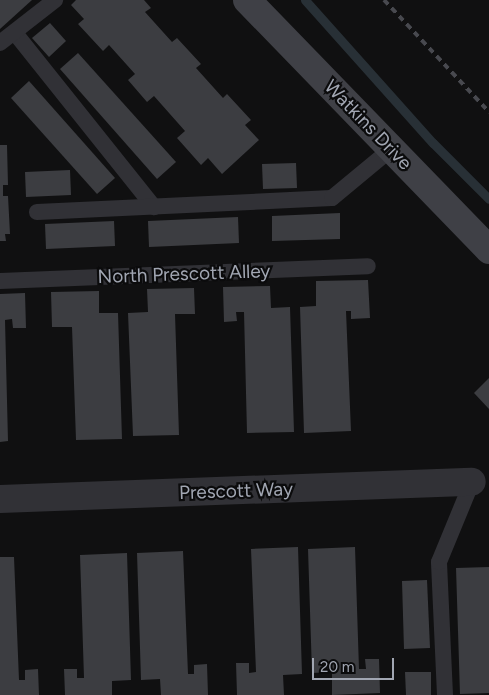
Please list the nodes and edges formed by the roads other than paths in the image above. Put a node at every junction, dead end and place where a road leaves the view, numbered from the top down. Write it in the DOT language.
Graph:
graph roads {
  1 [pos="55,0"];
  2 [pos="247,0"];
  3 [pos="15,33"];
  4 [pos="0,43"];
  5 [pos="391,149"];
  6 [pos="154,206"];
  7 [pos="37,212"];
  8 [pos="489,250"];
  9 [pos="368,266"];
  10 [pos="0,281"];
  11 [pos="472,482"];
  12 [pos="0,499"];
  13 [pos="445,695"];
  1 -- 3 [label="lane"];
  2 -- 5 [label="street, Watkins Drive"];
  3 -- 4 [label="lane"];
  3 -- 6 [label="lane"];
  5 -- 6 [label="lane"];
  5 -- 8 [label="street, Watkins Drive"];
  6 -- 7 [label="lane"];
  9 -- 10 [label="lane, North Prescott Alley"];
  11 -- 12 [label="street, Prescott Way"];
  11 -- 13 [label="lane"];
}
